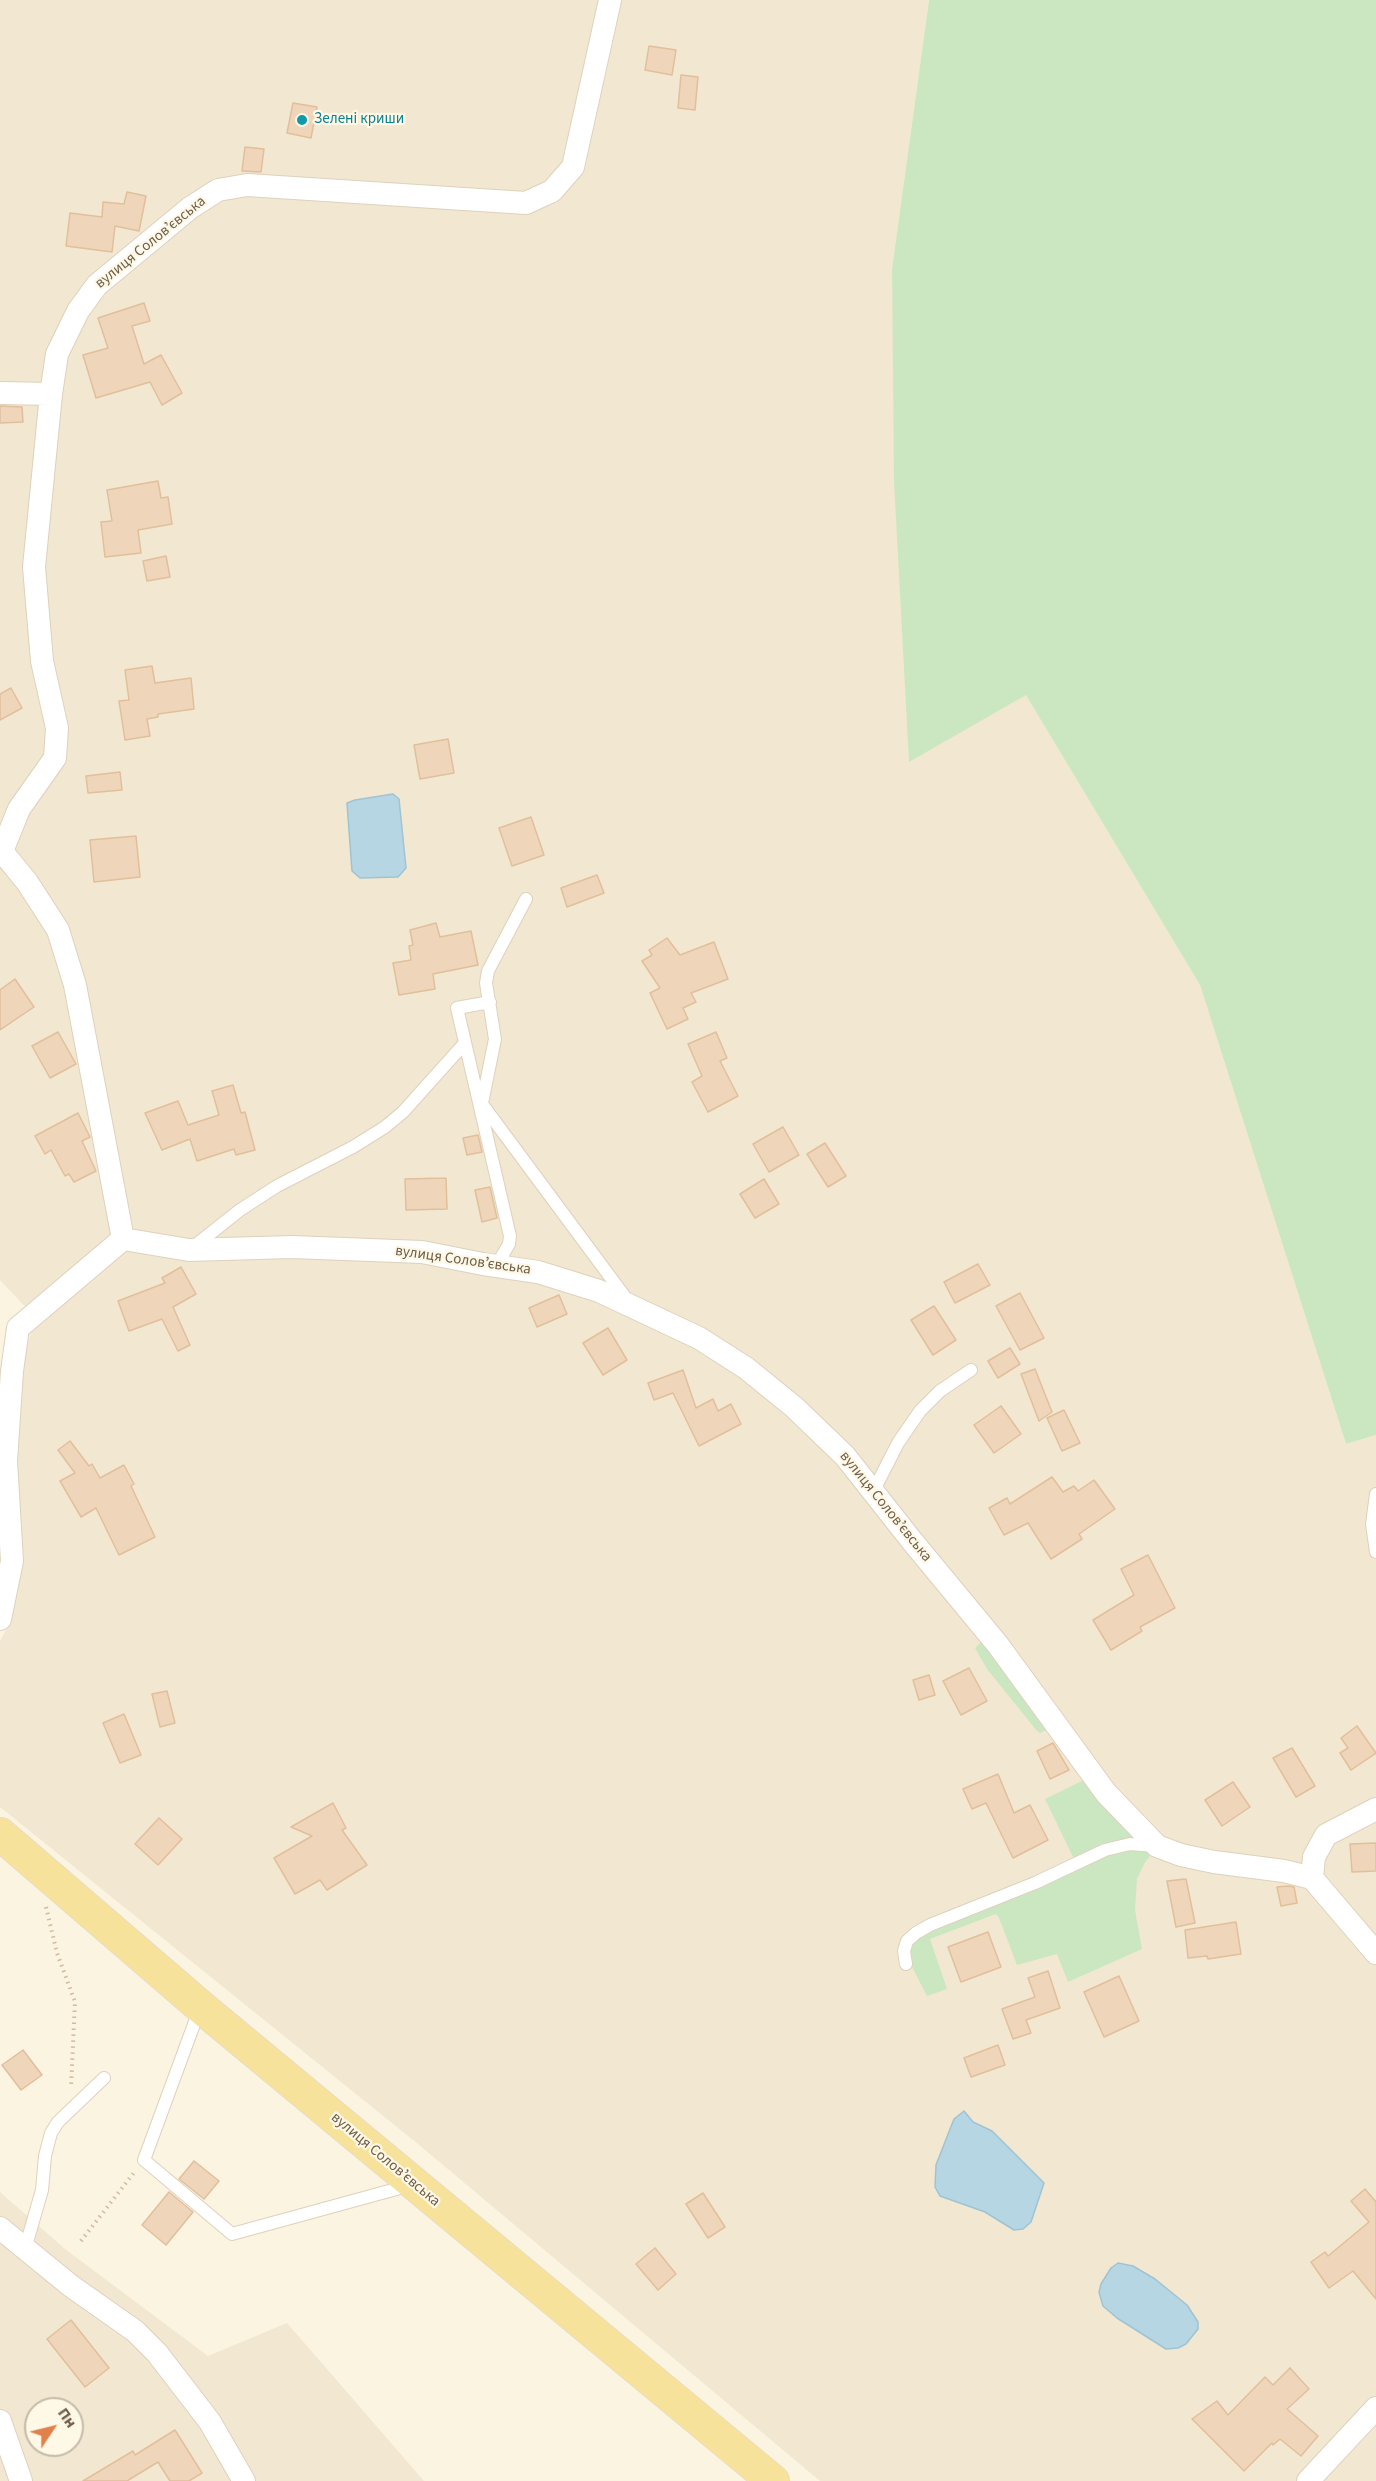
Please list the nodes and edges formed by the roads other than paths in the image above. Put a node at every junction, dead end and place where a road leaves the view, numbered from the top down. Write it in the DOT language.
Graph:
graph roads {
  1 [pos="610,0"];
  2 [pos="0,393"];
  3 [pos="51,394"];
  4 [pos="1,850"];
  5 [pos="526,899"];
  6 [pos="490,1002"];
  7 [pos="464,1044"];
  8 [pos="481,1108"];
  9 [pos="123,1239"];
  10 [pos="189,1251"];
  11 [pos="496,1266"];
  12 [pos="631,1306"];
  13 [pos="971,1370"];
  14 [pos="874,1490"];
  15 [pos="1376,1494"];
  16 [pos="1376,1552"];
  17 [pos="0,1619"];
  18 [pos="1376,1809"];
  19 [pos="0,1834"];
  20 [pos="1157,1846"];
  21 [pos="1312,1878"];
  22 [pos="1376,1953"];
  23 [pos="906,1964"];
  24 [pos="201,2007"];
  25 [pos="104,2078"];
  26 [pos="414,2184"];
  27 [pos="0,2228"];
  28 [pos="24,2249"];
  29 [pos="1376,2408"];
  30 [pos="0,2421"];
  31 [pos="21,2481"];
  32 [pos="244,2481"];
  33 [pos="773,2481"];
  34 [pos="1308,2481"];
  1 -- 3 [label="street, вулиця Соловʼєвська"];
  2 -- 3 [label="street"];
  3 -- 4 [label="street, вулиця Соловʼєвська"];
  4 -- 9 [label="street, вулиця Соловʼєвська"];
  5 -- 6 [label="lane"];
  6 -- 7 [label="lane"];
  6 -- 8 [label="lane"];
  7 -- 8 [label="lane"];
  7 -- 10 [label="lane"];
  8 -- 11 [label="lane"];
  8 -- 12 [label="lane"];
  9 -- 10 [label="street, вулиця Соловʼєвська"];
  9 -- 17 [label="street"];
  10 -- 11 [label="street, вулиця Соловʼєвська"];
  11 -- 12 [label="street, вулиця Соловʼєвська"];
  12 -- 14 [label="street, вулиця Соловʼєвська"];
  13 -- 14 [label="lane"];
  14 -- 20 [label="street, вулиця Соловʼєвська"];
  15 -- 16 [label="lane"];
  18 -- 21 [label="street"];
  19 -- 24 [label="main road, вулиця Соловʼєвська"];
  20 -- 21 [label="street, вулиця Соловʼєвська"];
  20 -- 23 [label="lane"];
  21 -- 22 [label="street"];
  24 -- 26 [label="main road, вулиця Соловʼєвська"];
  24 -- 26 [label="lane"];
  25 -- 28 [label="lane"];
  26 -- 33 [label="main road, вулиця Соловʼєвська"];
  27 -- 28 [label="street"];
  28 -- 32 [label="street"];
  29 -- 34 [label="street"];
  30 -- 31 [label="street"];
}
